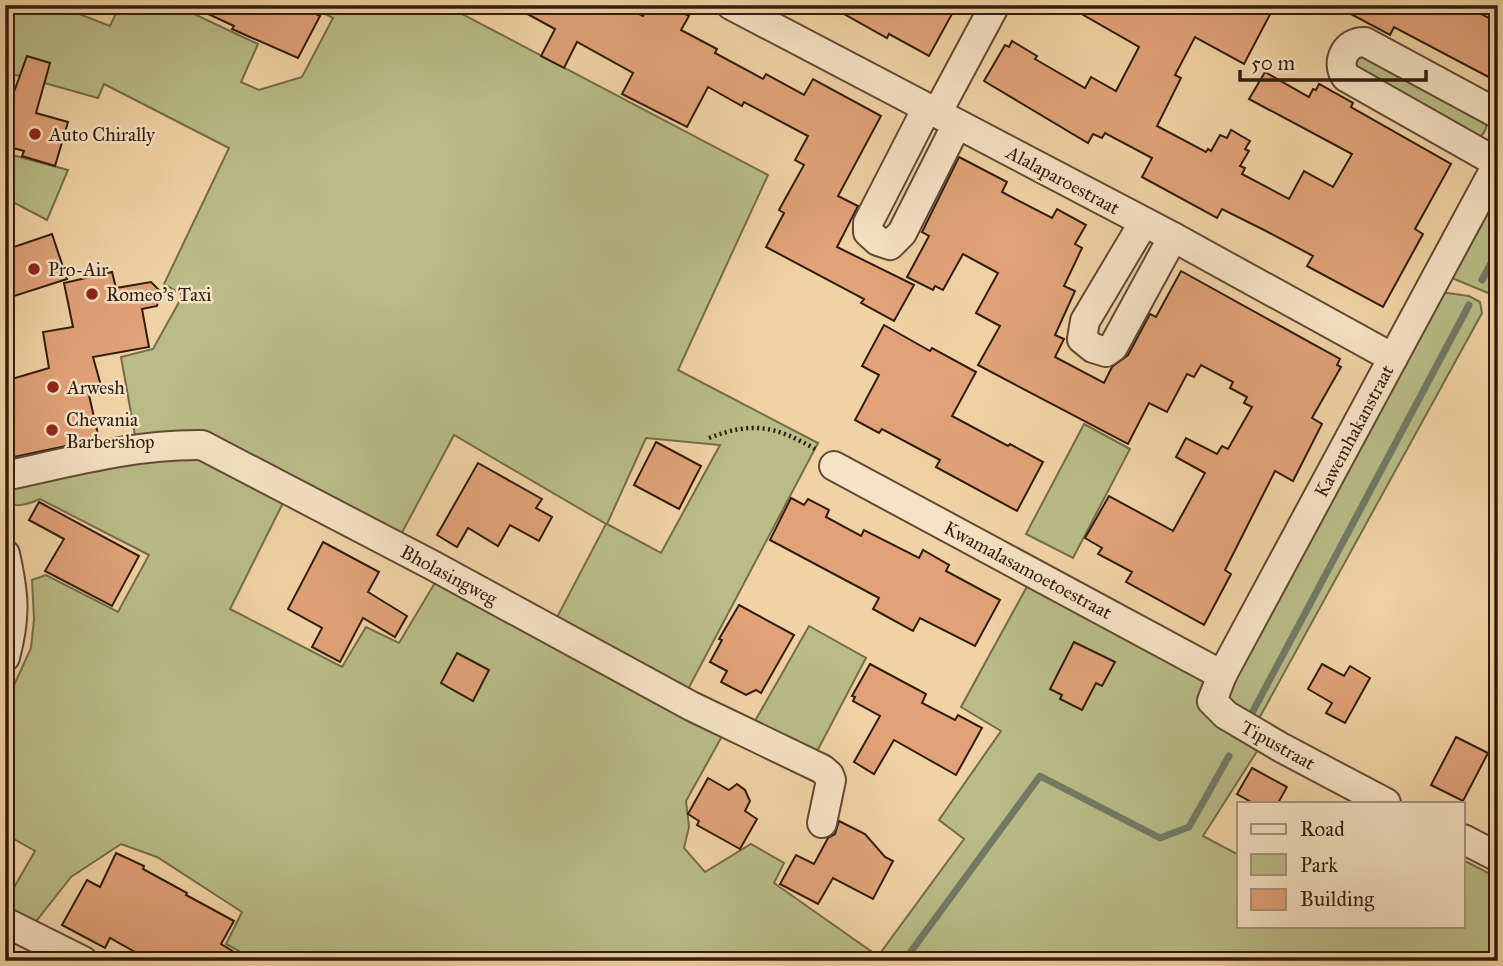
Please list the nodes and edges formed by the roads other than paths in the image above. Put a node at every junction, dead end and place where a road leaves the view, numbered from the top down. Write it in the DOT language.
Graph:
graph roads {
  1 [pos="731,5"];
  2 [pos="995,5"];
  3 [pos="1498,114"];
  4 [pos="940,115"];
  5 [pos="1498,163"];
  6 [pos="1144,222"];
  7 [pos="1173,237"];
  8 [pos="1393,358"];
  9 [pos="834,466"];
  10 [pos="5,476"];
  11 [pos="5,554"];
  12 [pos="5,657"];
  13 [pos="1222,675"];
  14 [pos="1212,701"];
  15 [pos="1383,802"];
  16 [pos="822,822"];
  17 [pos="1464,840"];
  18 [pos="1498,857"];
  19 [pos="5,922"];
  20 [pos="83,961"];
  1 -- 4 [label="street, Alalaparoestraat"];
  2 -- 4 [label="street"];
  3 -- 5 [label="street"];
  4 -- 6 [label="street, Alalaparoestraat"];
  5 -- 8 [label="street, Kawemhakanstraat"];
  6 -- 7 [label="street, Alalaparoestraat"];
  6 -- 7 [label="street"];
  7 -- 8 [label="street, Alalaparoestraat"];
  8 -- 13 [label="street, Kawemhakanstraat"];
  9 -- 13 [label="street, Kwamalasamoetoestraat"];
  10 -- 16 [label="street, Bholasingweg"];
  11 -- 12 [label="street"];
  13 -- 14 [label="street, Kawemhakanstraat"];
  14 -- 15 [label="street, Tipustraat"];
  17 -- 18 [label="street"];
  19 -- 20 [label="street"];
}
